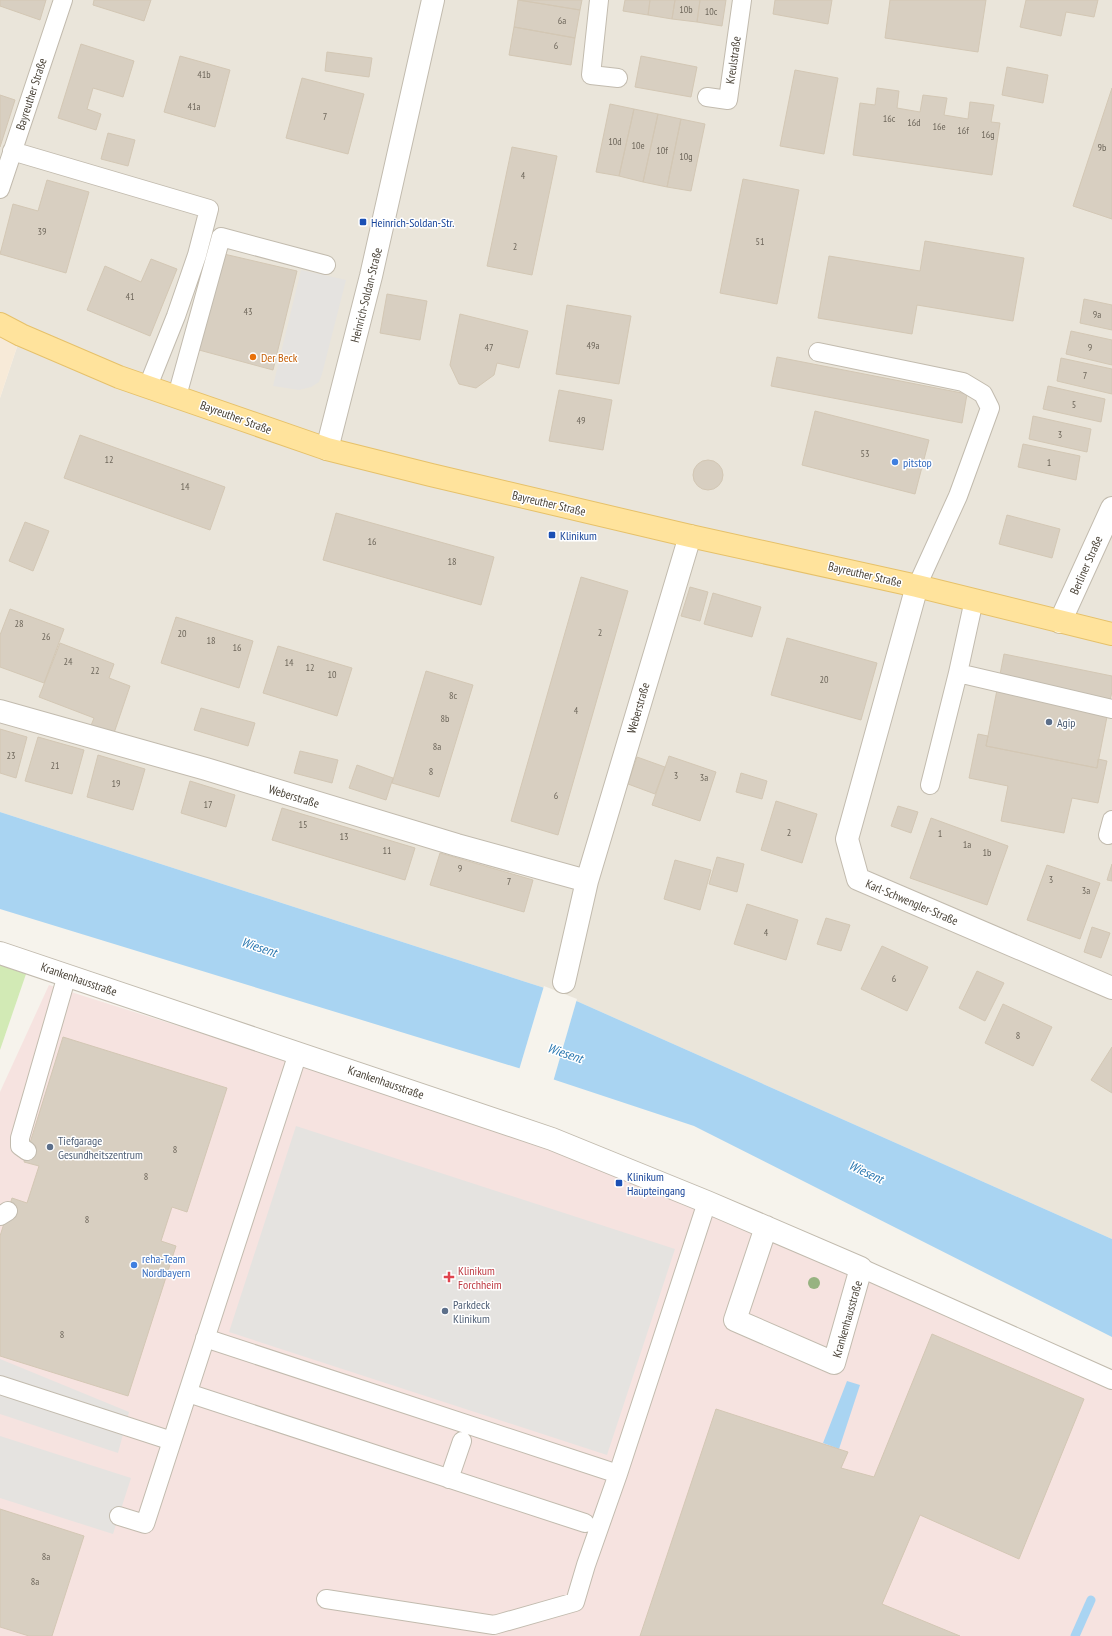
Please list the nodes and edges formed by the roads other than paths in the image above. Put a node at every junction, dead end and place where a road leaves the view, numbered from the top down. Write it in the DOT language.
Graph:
graph roads {
  1 [pos="63,0"];
  2 [pos="433,0"];
  3 [pos="599,0"];
  4 [pos="742,0"];
  5 [pos="618,78"];
  6 [pos="707,97"];
  7 [pos="12,151"];
  8 [pos="0,189"];
  9 [pos="326,265"];
  10 [pos="0,324"];
  11 [pos="818,352"];
  12 [pos="148,386"];
  13 [pos="177,396"];
  14 [pos="327,449"];
  15 [pos="1112,508"];
  16 [pos="690,536"];
  17 [pos="917,586"];
  18 [pos="974,600"];
  19 [pos="1060,622"];
  20 [pos="1112,634"];
  21 [pos="958,673"];
  22 [pos="1112,709"];
  23 [pos="0,711"];
  24 [pos="930,785"];
  25 [pos="587,881"];
  26 [pos="0,953"];
  27 [pos="67,975"];
  28 [pos="564,982"];
  29 [pos="1112,988"];
  30 [pos="298,1052"];
  31 [pos="27,1151"];
  32 [pos="707,1202"];
  33 [pos="766,1228"];
  34 [pos="861,1268"];
  35 [pos="205,1338"];
  36 [pos="1112,1380"];
  37 [pos="0,1385"];
  38 [pos="188,1393"];
  39 [pos="172,1441"];
  40 [pos="462,1441"];
  41 [pos="618,1474"];
  42 [pos="449,1479"];
  43 [pos="119,1516"];
  44 [pos="585,1523"];
  45 [pos="326,1599"];
  1 -- 7 [label="lane, Bayreuther Straße"];
  2 -- 14 [label="street, Heinrich-Soldan-Straße"];
  3 -- 5 [label="lane"];
  4 -- 6 [label="lane, Kreulstraße"];
  7 -- 8 [label="lane, Bayreuther Straße"];
  7 -- 12 [label="lane"];
  9 -- 13 [label="lane"];
  10 -- 12 [label="main road, Bayreuther Straße"];
  11 -- 17 [label="lane"];
  12 -- 13 [label="main road, Bayreuther Straße"];
  13 -- 14 [label="main road, Bayreuther Straße"];
  14 -- 16 [label="main road, Bayreuther Straße"];
  15 -- 19 [label="street, Berliner Straße"];
  16 -- 17 [label="main road, Bayreuther Straße"];
  16 -- 25 [label="street, Weberstraße"];
  17 -- 18 [label="main road, Bayreuther Straße"];
  17 -- 29 [label="street, Karl-Schwengler-Straße"];
  18 -- 19 [label="main road, Bayreuther Straße"];
  18 -- 21 [label="lane"];
  19 -- 20 [label="main road, Bayreuther Straße"];
  21 -- 22 [label="lane"];
  21 -- 24 [label="lane"];
  23 -- 25 [label="street, Weberstraße"];
  25 -- 28 [label="street, Weberstraße"];
  26 -- 27 [label="street, Krankenhausstraße"];
  27 -- 30 [label="street, Krankenhausstraße"];
  27 -- 31 [label="lane"];
  30 -- 32 [label="street, Krankenhausstraße"];
  30 -- 35 [label="lane"];
  32 -- 33 [label="street, Krankenhausstraße"];
  32 -- 41 [label="lane"];
  33 -- 34 [label="street, Krankenhausstraße"];
  33 -- 34 [label="street, Krankenhausstraße"];
  34 -- 36 [label="lane"];
  35 -- 38 [label="lane"];
  35 -- 41 [label="lane"];
  37 -- 39 [label="lane"];
  38 -- 39 [label="lane"];
  38 -- 42 [label="lane"];
  39 -- 43 [label="lane"];
  40 -- 42 [label="lane"];
  41 -- 45 [label="lane"];
  42 -- 44 [label="lane"];
}
